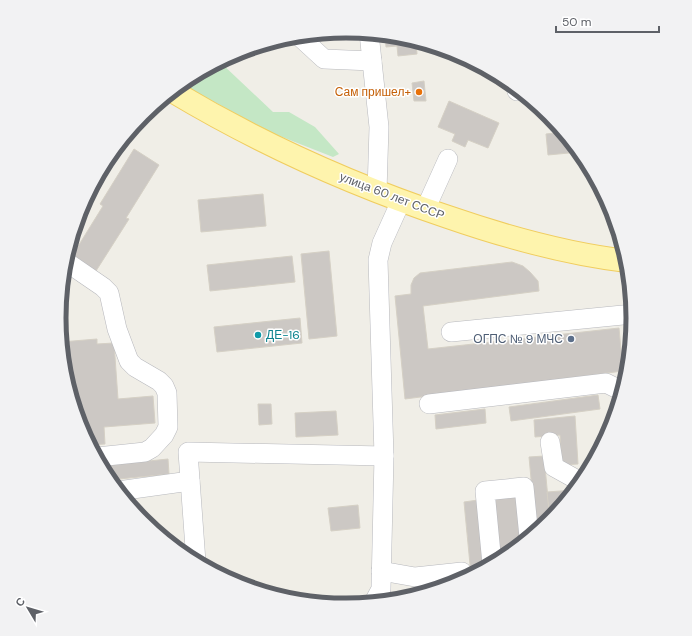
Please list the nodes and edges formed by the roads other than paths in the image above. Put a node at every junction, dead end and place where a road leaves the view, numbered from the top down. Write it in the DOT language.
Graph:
graph roads {
  1 [pos="370,39"];
  2 [pos="304,41"];
  3 [pos="372,61"];
  4 [pos="178,94"];
  5 [pos="448,159"];
  6 [pos="377,192"];
  7 [pos="401,201"];
  8 [pos="425,210"];
  9 [pos="620,260"];
  10 [pos="71,265"];
  11 [pos="626,315"];
  12 [pos="451,332"];
  13 [pos="617,388"];
  14 [pos="429,404"];
  15 [pos="550,442"];
  16 [pos="103,456"];
  17 [pos="384,456"];
  18 [pos="575,479"];
  19 [pos="190,481"];
  20 [pos="125,490"];
  21 [pos="528,531"];
  22 [pos="195,554"];
  23 [pos="491,557"];
  24 [pos="382,571"];
  25 [pos="462,573"];
  26 [pos="377,596"];
  1 -- 3 [label="lane"];
  2 -- 3 [label="lane"];
  3 -- 6 [label="lane"];
  4 -- 6 [label="main road, улица 60 лет СССР"];
  5 -- 8 [label="lane"];
  6 -- 7 [label="main road, улица 60 лет СССР"];
  7 -- 8 [label="main road, улица 60 лет СССР"];
  7 -- 17 [label="lane"];
  8 -- 9 [label="main road, улица 60 лет СССР"];
  10 -- 16 [label="lane"];
  11 -- 12 [label="lane"];
  13 -- 14 [label="lane"];
  15 -- 18 [label="lane"];
  17 -- 19 [label="lane"];
  17 -- 24 [label="lane"];
  19 -- 20 [label="lane"];
  19 -- 22 [label="lane"];
  21 -- 23 [label="lane"];
  24 -- 25 [label="lane"];
  24 -- 26 [label="lane"];
}
